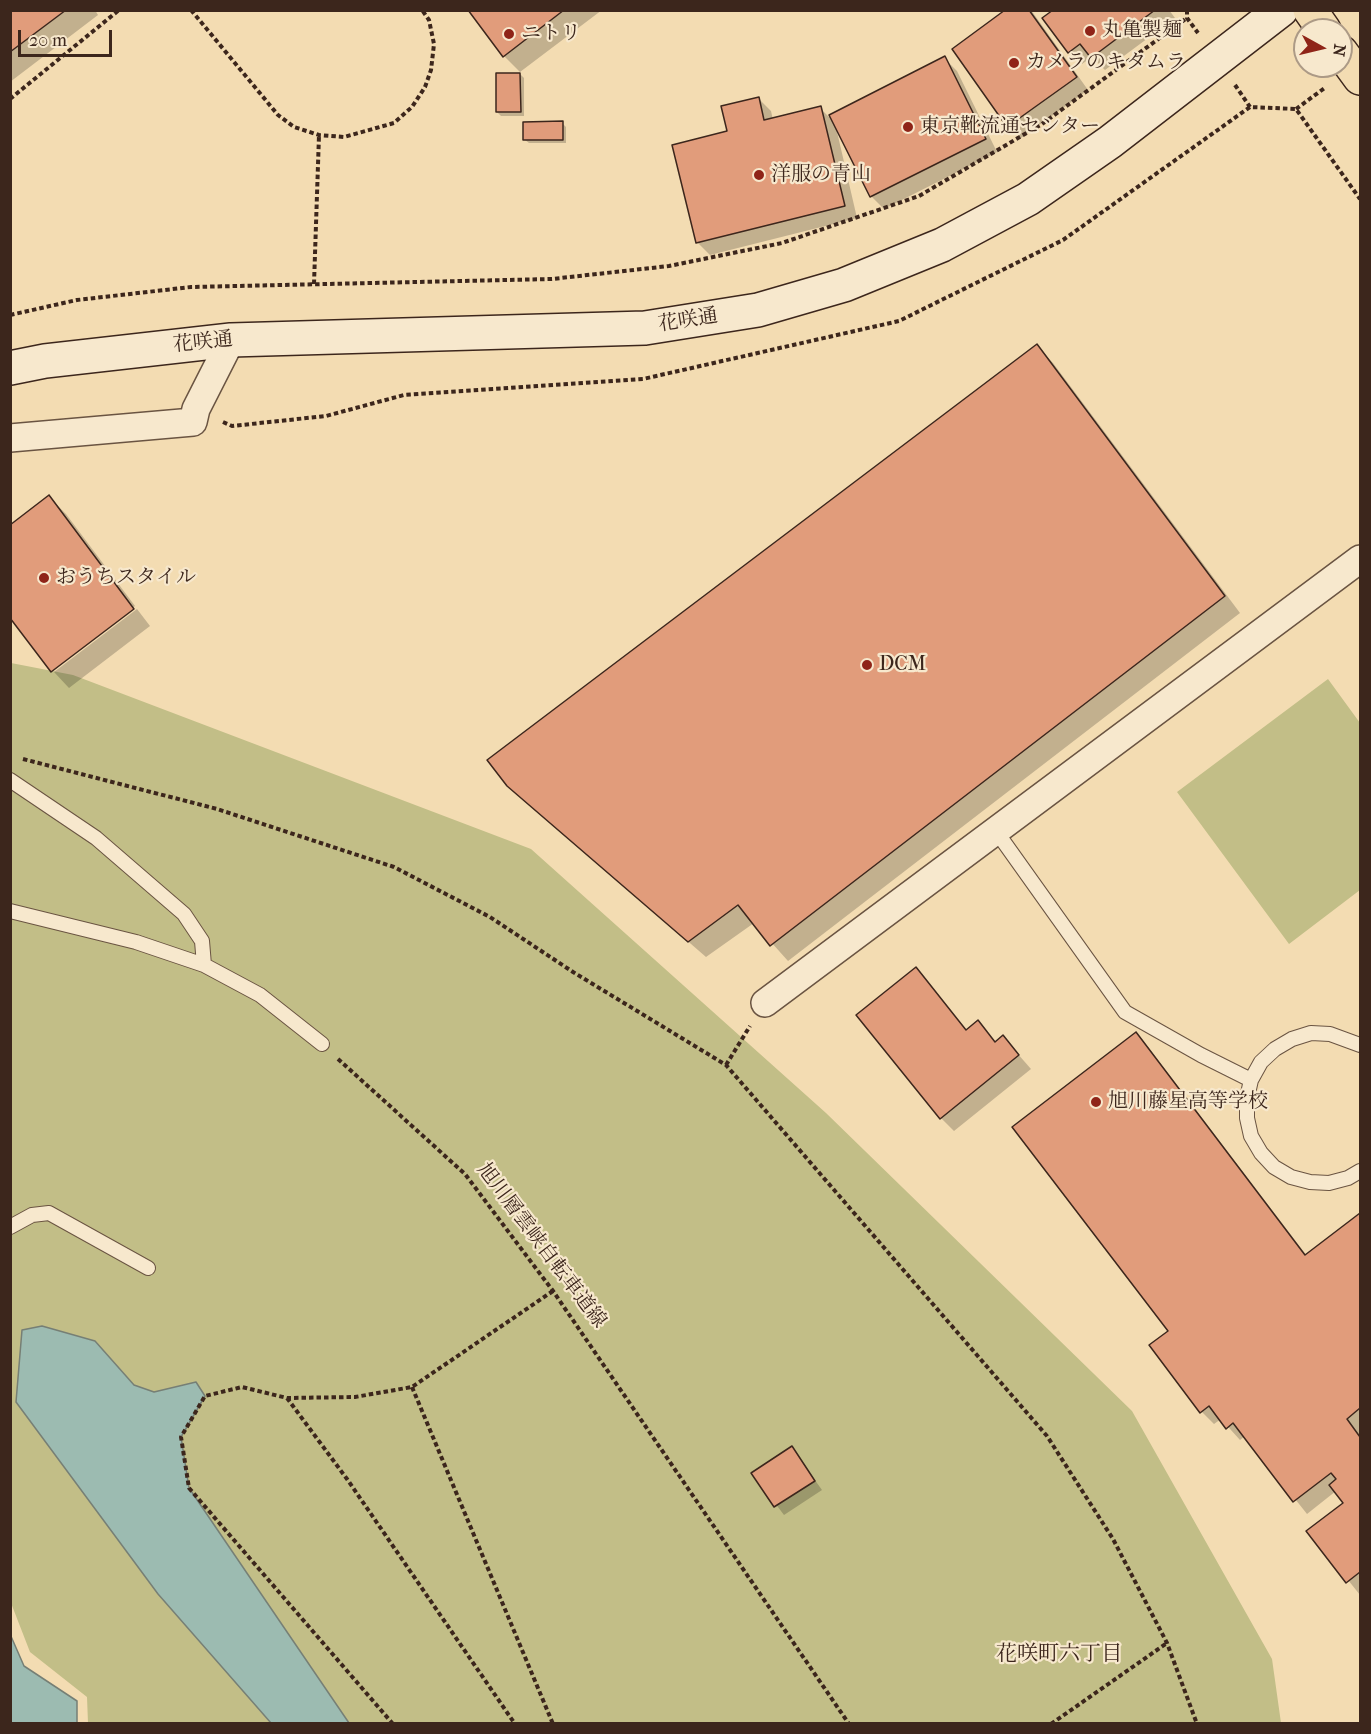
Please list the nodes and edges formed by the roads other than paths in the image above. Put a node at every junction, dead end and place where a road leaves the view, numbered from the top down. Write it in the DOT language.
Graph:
graph roads {
  1 [pos="1281,10"];
  2 [pos="231,340"];
  3 [pos="10,368"];
  4 [pos="10,438"];
  5 [pos="1360,559"];
  6 [pos="10,780"];
  7 [pos="996,831"];
  8 [pos="10,911"];
  9 [pos="204,965"];
  10 [pos="765,1003"];
  11 [pos="322,1044"];
  12 [pos="1360,1045"];
  13 [pos="1251,1080"];
  14 [pos="1360,1171"];
  15 [pos="10,1227"];
  16 [pos="148,1268"];
  1 -- 2 [label="street, 花咲通"];
  2 -- 3 [label="street, 花咲通"];
  2 -- 4 [label="street"];
  5 -- 7 [label="street"];
  6 -- 9 [label="lane"];
  7 -- 10 [label="street"];
  7 -- 13 [label="lane"];
  8 -- 9 [label="lane"];
  9 -- 11 [label="lane"];
  12 -- 13 [label="lane"];
  13 -- 14 [label="lane"];
  15 -- 16 [label="lane"];
}
